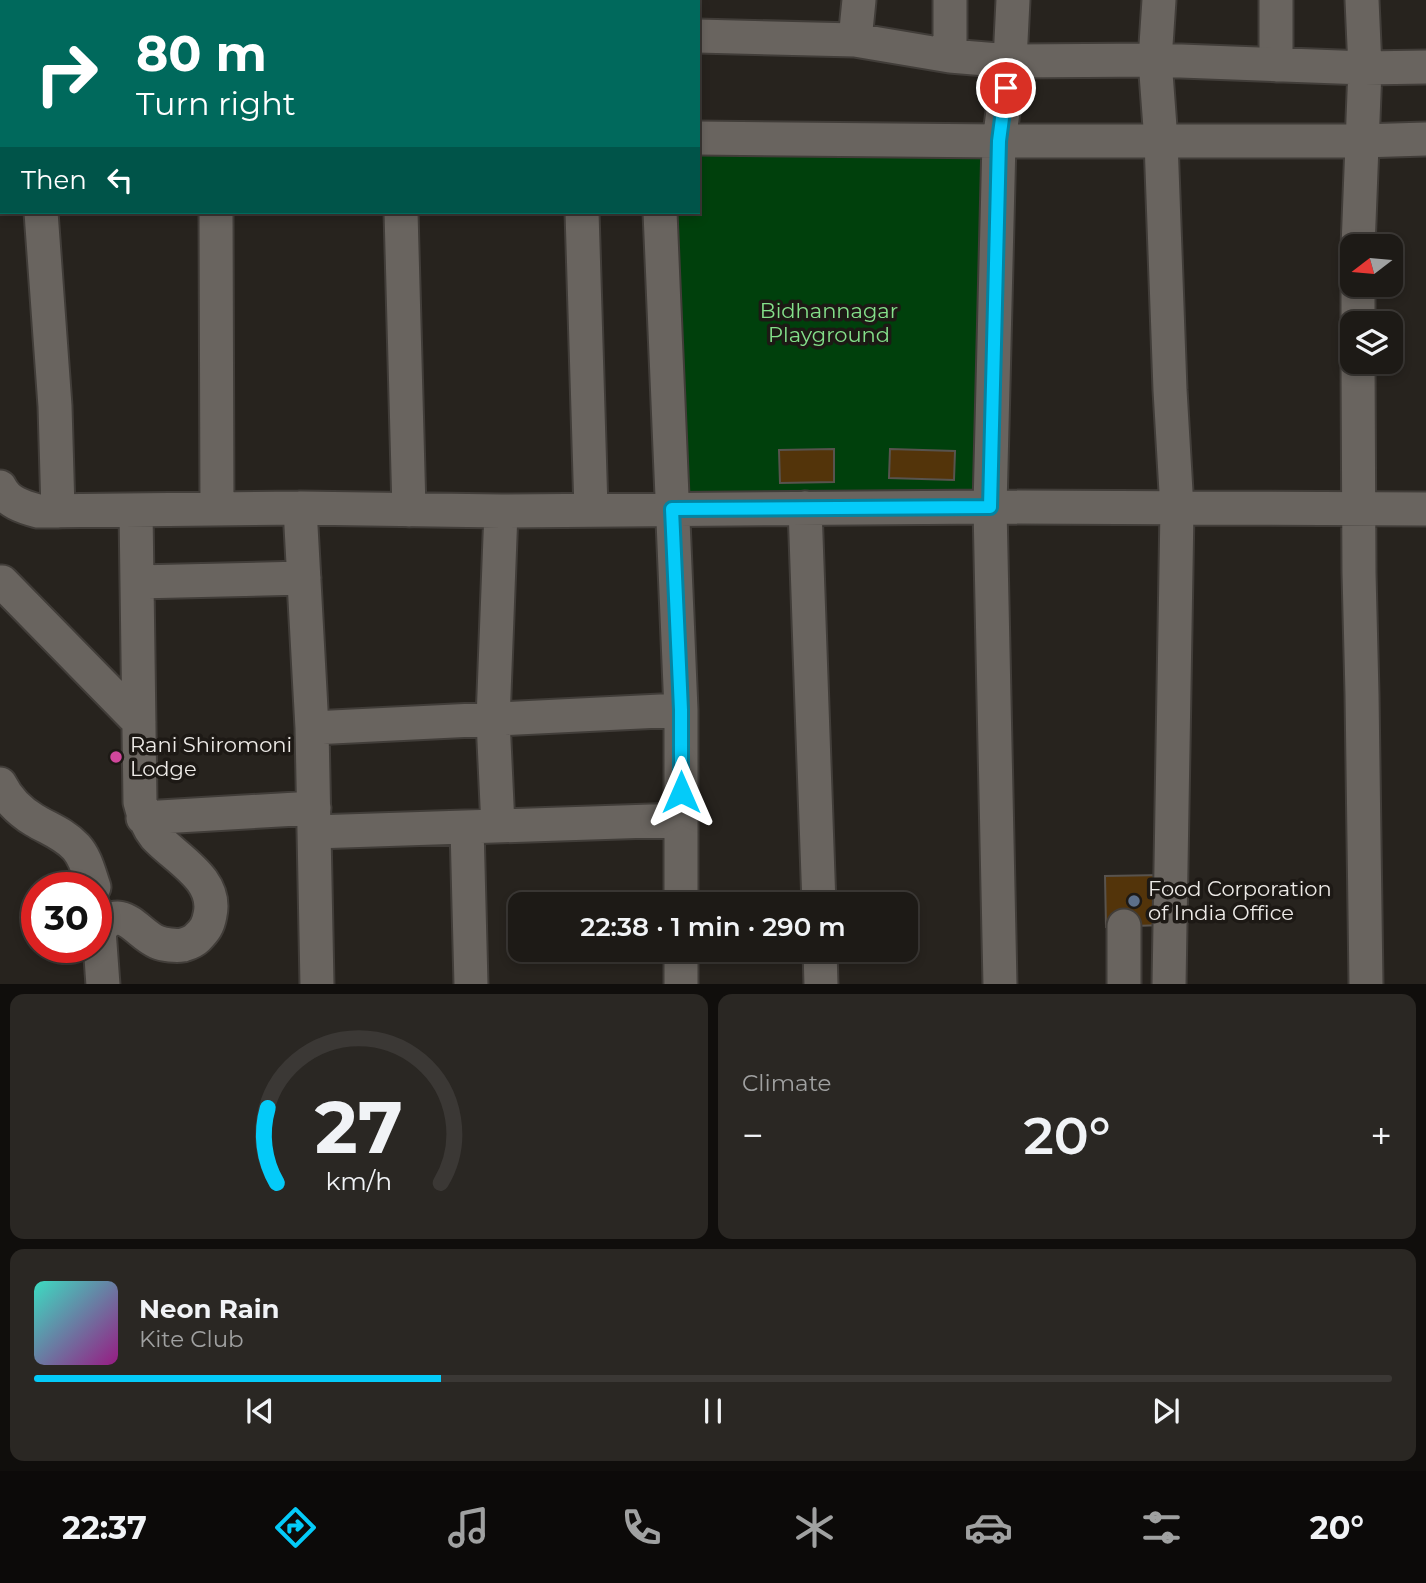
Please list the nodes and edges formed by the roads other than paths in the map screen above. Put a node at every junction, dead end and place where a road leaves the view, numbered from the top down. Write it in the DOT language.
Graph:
graph roads {
  1 [pos="859,0"];
  2 [pos="950,0"];
  3 [pos="1013,0"];
  4 [pos="1159,0"];
  5 [pos="1276,0"];
  6 [pos="1362,0"];
  7 [pos="700,36"];
  8 [pos="855,40"];
  9 [pos="950,56"];
  10 [pos="1155,60"];
  11 [pos="1010,61"];
  12 [pos="1276,65"];
  13 [pos="1426,67"];
  14 [pos="1365,68"];
  15 [pos="700,138"];
  16 [pos="1426,139"];
  17 [pos="999,141"];
  18 [pos="1161,141"];
  19 [pos="1361,141"];
  20 [pos="41,214"];
  21 [pos="216,214"];
  22 [pos="401,214"];
  23 [pos="582,214"];
  24 [pos="660,214"];
  25 [pos="1358,234"];
  26 [pos="1358,374"];
  27 [pos="0,487"];
  28 [pos="990,507"];
  29 [pos="300,508"];
  30 [pos="805,508"];
  31 [pos="217,509"];
  32 [pos="672,509"];
  33 [pos="1177,509"];
  34 [pos="1360,509"];
  35 [pos="1426,509"];
  36 [pos="58,510"];
  37 [pos="136,510"];
  38 [pos="409,510"];
  39 [pos="591,510"];
  40 [pos="501,511"];
  41 [pos="304,578"];
  42 [pos="2,582"];
  43 [pos="137,582"];
  44 [pos="681,710"];
  45 [pos="493,720"];
  46 [pos="139,722"];
  47 [pos="312,728"];
  48 [pos="0,784"];
  49 [pos="143,818"];
  50 [pos="314,820"];
  51 [pos="681,820"];
  52 [pos="482,826"];
  53 [pos="88,872"];
  54 [pos="681,892"];
  55 [pos="819,892"];
  56 [pos="112,916"];
  57 [pos="1124,926"];
  58 [pos="681,962"];
  59 [pos="820,962"];
  60 [pos="101,963"];
  61 [pos="103,984"];
  62 [pos="317,984"];
  63 [pos="471,984"];
  64 [pos="681,984"];
  65 [pos="821,984"];
  66 [pos="1000,984"];
  67 [pos="1124,984"];
  68 [pos="1169,984"];
  69 [pos="1366,984"];
  1 -- 8 [label="street"];
  2 -- 9 [label="street"];
  3 -- 11 [label="street"];
  4 -- 10 [label="street"];
  5 -- 12 [label="street"];
  6 -- 14 [label="street"];
  7 -- 8 [label="street"];
  8 -- 9 [label="street"];
  9 -- 11 [label="street"];
  10 -- 11 [label="street"];
  10 -- 12 [label="street"];
  10 -- 18 [label="street"];
  11 -- 17 [label="street"];
  12 -- 14 [label="street"];
  13 -- 14 [label="street"];
  14 -- 19 [label="street"];
  15 -- 17 [label="street"];
  16 -- 19 [label="street"];
  17 -- 18 [label="street"];
  17 -- 28 [label="street"];
  18 -- 19 [label="street"];
  18 -- 33 [label="street"];
  19 -- 25 [label="street"];
  20 -- 36 [label="street"];
  21 -- 31 [label="street"];
  22 -- 38 [label="street"];
  23 -- 39 [label="street"];
  24 -- 32 [label="street"];
  26 -- 34 [label="street"];
  27 -- 36 [label="street"];
  28 -- 30 [label="street"];
  28 -- 33 [label="street"];
  28 -- 66 [label="street"];
  29 -- 31 [label="street"];
  29 -- 38 [label="street"];
  29 -- 41 [label="street"];
  30 -- 32 [label="street"];
  30 -- 55 [label="street"];
  31 -- 37 [label="street"];
  32 -- 39 [label="street"];
  32 -- 44 [label="street"];
  33 -- 34 [label="street"];
  33 -- 68 [label="street"];
  34 -- 35 [label="street"];
  34 -- 69 [label="street"];
  36 -- 37 [label="street"];
  37 -- 43 [label="street"];
  38 -- 40 [label="street"];
  39 -- 40 [label="street"];
  40 -- 45 [label="street"];
  41 -- 43 [label="street"];
  41 -- 47 [label="street"];
  42 -- 46 [label="street"];
  43 -- 46 [label="street"];
  44 -- 45 [label="street"];
  44 -- 51 [label="street"];
  45 -- 47 [label="street"];
  45 -- 52 [label="street"];
  46 -- 49 [label="street"];
  47 -- 50 [label="street"];
  48 -- 53 [label="street"];
  49 -- 50 [label="street"];
  49 -- 56 [label="street"];
  50 -- 52 [label="street"];
  50 -- 62 [label="street"];
  51 -- 52 [label="street"];
  51 -- 54 [label="street"];
  52 -- 63 [label="street"];
  57 -- 67 [label="street"];
  58 -- 64 [label="street"];
  59 -- 65 [label="street"];
  60 -- 61 [label="street"];
}
